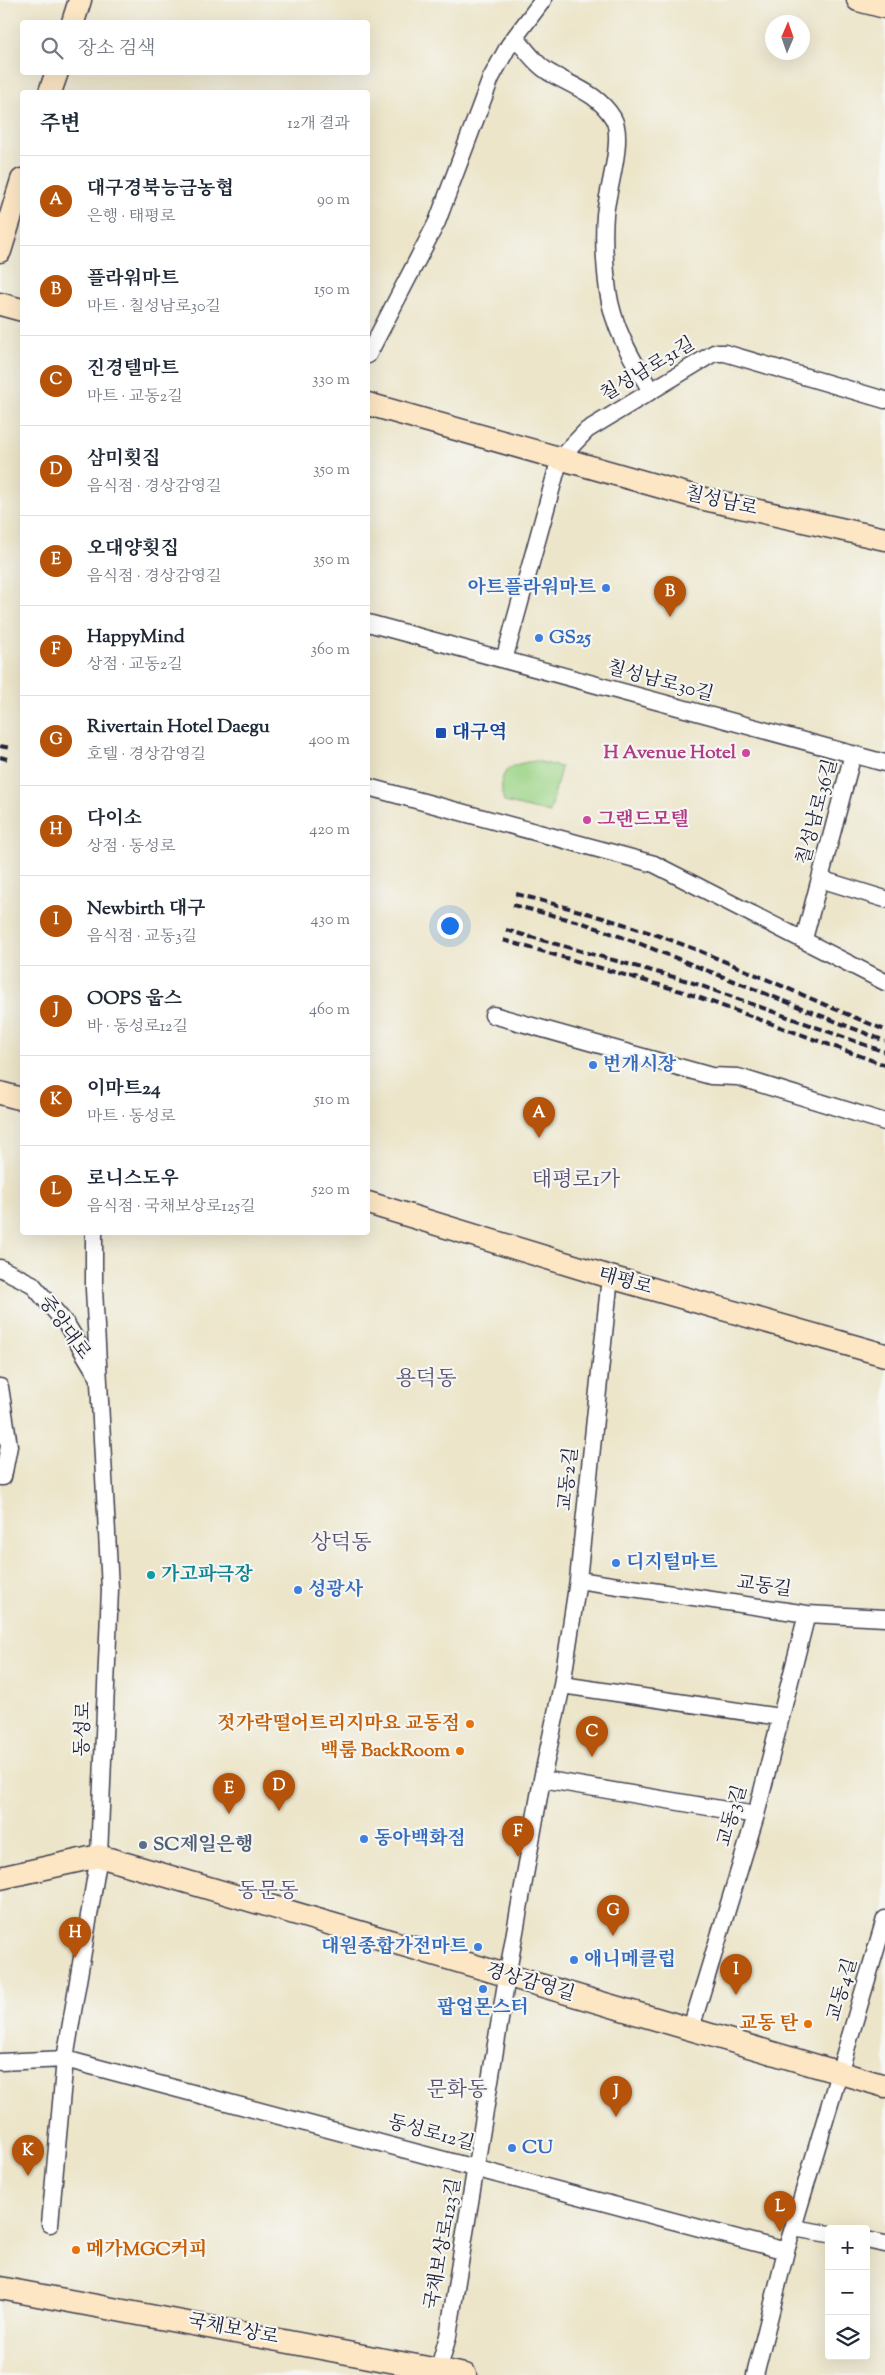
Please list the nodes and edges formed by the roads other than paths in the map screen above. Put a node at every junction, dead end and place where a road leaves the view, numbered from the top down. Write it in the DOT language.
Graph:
graph roads {
  1 [pos="80,0"];
  2 [pos="542,0"];
  3 [pos="858,0"];
  4 [pos="885,7"];
  5 [pos="74,20"];
  6 [pos="515,37"];
  7 [pos="56,75"];
  8 [pos="51,90"];
  9 [pos="20,186"];
  10 [pos="0,251"];
  11 [pos="0,304"];
  12 [pos="20,309"];
  13 [pos="370,351"];
  14 [pos="652,391"];
  15 [pos="885,400"];
  16 [pos="370,405"];
  17 [pos="560,458"];
  18 [pos="885,539"];
  19 [pos="370,625"];
  20 [pos="504,660"];
  21 [pos="853,754"];
  22 [pos="885,763"];
  23 [pos="370,788"];
  24 [pos="820,879"];
  25 [pos="885,899"];
  26 [pos="804,939"];
  27 [pos="885,982"];
  28 [pos="493,1015"];
  29 [pos="0,1093"];
  30 [pos="20,1098"];
  31 [pos="885,1122"];
  32 [pos="370,1204"];
  33 [pos="94,1235"];
  34 [pos="0,1268"];
  35 [pos="610,1277"];
  36 [pos="885,1355"];
  37 [pos="98,1377"];
  38 [pos="0,1387"];
  39 [pos="0,1477"];
  40 [pos="578,1580"];
  41 [pos="807,1614"];
  42 [pos="885,1618"];
  43 [pos="562,1685"];
  44 [pos="780,1717"];
  45 [pos="542,1779"];
  46 [pos="756,1815"];
  47 [pos="99,1856"];
  48 [pos="0,1878"];
  49 [pos="885,1919"];
  50 [pos="507,1977"];
  51 [pos="691,2028"];
  52 [pos="65,2059"];
  53 [pos="0,2062"];
  54 [pos="840,2073"];
  55 [pos="885,2086"];
  56 [pos="477,2167"];
  57 [pos="50,2224"];
  58 [pos="793,2228"];
  59 [pos="825,2233"];
  60 [pos="870,2241"];
  61 [pos="885,2244"];
  62 [pos="786,2251"];
  63 [pos="0,2288"];
  64 [pos="438,2372"];
  65 [pos="465,2375"];
  66 [pos="755,2375"];
  1 -- 5 [label="street"];
  2 -- 6 [label="street"];
  3 -- 4 [label="street"];
  6 -- 13 [label="street"];
  6 -- 14 [label="street"];
  7 -- 8 [label="street"];
  9 -- 10 [label="street"];
  11 -- 12 [label="street"];
  14 -- 15 [label="street, 칠성남로31길"];
  14 -- 17 [label="street, 칠성남로31길"];
  16 -- 17 [label="street, 칠성남로"];
  17 -- 18 [label="street, 칠성남로"];
  17 -- 20 [label="street"];
  19 -- 20 [label="street, 칠성남로30길"];
  20 -- 21 [label="street, 칠성남로30길"];
  21 -- 22 [label="street, 칠성남로30길"];
  21 -- 24 [label="street, 칠성남로36길"];
  23 -- 26 [label="street"];
  24 -- 25 [label="street, 칠성남로36길"];
  24 -- 26 [label="street, 칠성남로36길"];
  26 -- 27 [label="street"];
  28 -- 31 [label="street"];
  29 -- 30 [label="street"];
  32 -- 35 [label="street, 태평로"];
  33 -- 37 [label="street, 동성로"];
  34 -- 37 [label="street, 중앙대로"];
  35 -- 36 [label="street, 태평로"];
  35 -- 40 [label="street, 교동2길"];
  37 -- 47 [label="street, 동성로"];
  38 -- 39 [label="street"];
  40 -- 41 [label="street, 교동길"];
  40 -- 43 [label="street, 교동2길"];
  41 -- 42 [label="street, 교동길"];
  41 -- 44 [label="street, 교동3길"];
  43 -- 44 [label="street"];
  43 -- 45 [label="street, 교동2길"];
  44 -- 46 [label="street, 교동3길"];
  45 -- 46 [label="street"];
  45 -- 50 [label="street, 교동2길"];
  46 -- 51 [label="street, 교동3길"];
  47 -- 48 [label="street, 경상감영길"];
  47 -- 50 [label="street, 경상감영길"];
  47 -- 52 [label="street, 동성로"];
  49 -- 54 [label="street, 교동4길"];
  50 -- 51 [label="street, 경상감영길"];
  50 -- 56 [label="street, 국채보상로123길"];
  51 -- 54 [label="street, 경상감영길"];
  52 -- 53 [label="street"];
  52 -- 56 [label="street, 동성로12길"];
  52 -- 57 [label="street, 동성로"];
  54 -- 55 [label="street, 경상감영길"];
  54 -- 58 [label="street, 교동4길"];
  56 -- 62 [label="street, 동성로12길"];
  56 -- 64 [label="street, 국채보상로123길"];
  58 -- 59 [label="street"];
  58 -- 62 [label="street, 교동4길"];
  60 -- 61 [label="street"];
  62 -- 66 [label="street, 교동4길"];
  63 -- 64 [label="street, 국채보상로"];
  64 -- 65 [label="street, 국채보상로"];
}
